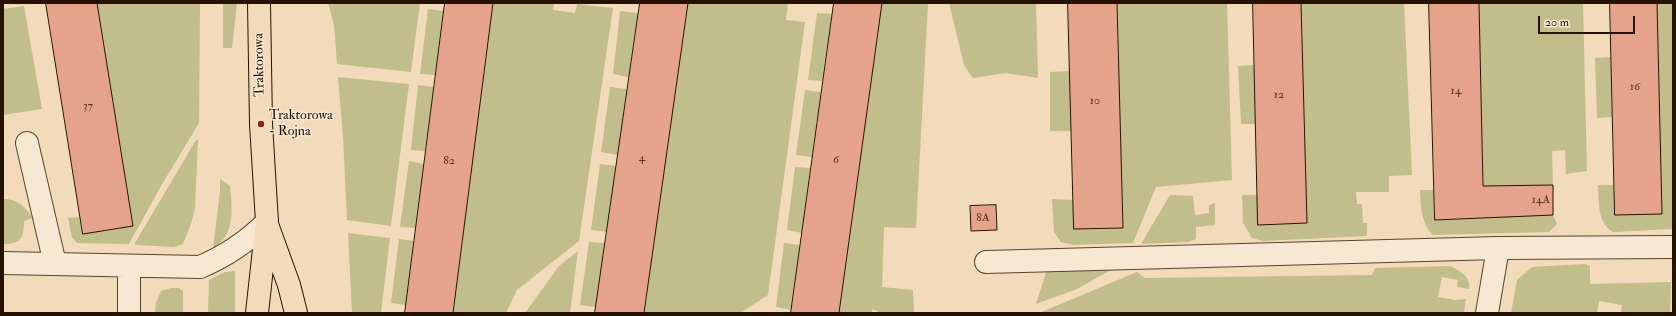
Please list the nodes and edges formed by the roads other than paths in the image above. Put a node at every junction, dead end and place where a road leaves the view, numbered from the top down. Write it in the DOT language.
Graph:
graph roads {
  1 [pos="259,3"];
  2 [pos="27,143"];
  3 [pos="267,222"];
  4 [pos="1673,247"];
  5 [pos="1498,248"];
  6 [pos="986,262"];
  7 [pos="3,263"];
  8 [pos="55,264"];
  9 [pos="129,266"];
  10 [pos="129,313"];
  11 [pos="257,313"];
  12 [pos="296,313"];
  13 [pos="1487,313"];
  1 -- 3 [label="main road, Traktorowa"];
  2 -- 8 [label="lane"];
  3 -- 9 [label="lane"];
  3 -- 11 [label="main road, Traktorowa"];
  3 -- 12 [label="main road, Traktorowa"];
  4 -- 5 [label="lane"];
  5 -- 6 [label="lane"];
  5 -- 13 [label="lane"];
  7 -- 8 [label="lane"];
  8 -- 9 [label="lane"];
  9 -- 10 [label="lane"];
}
